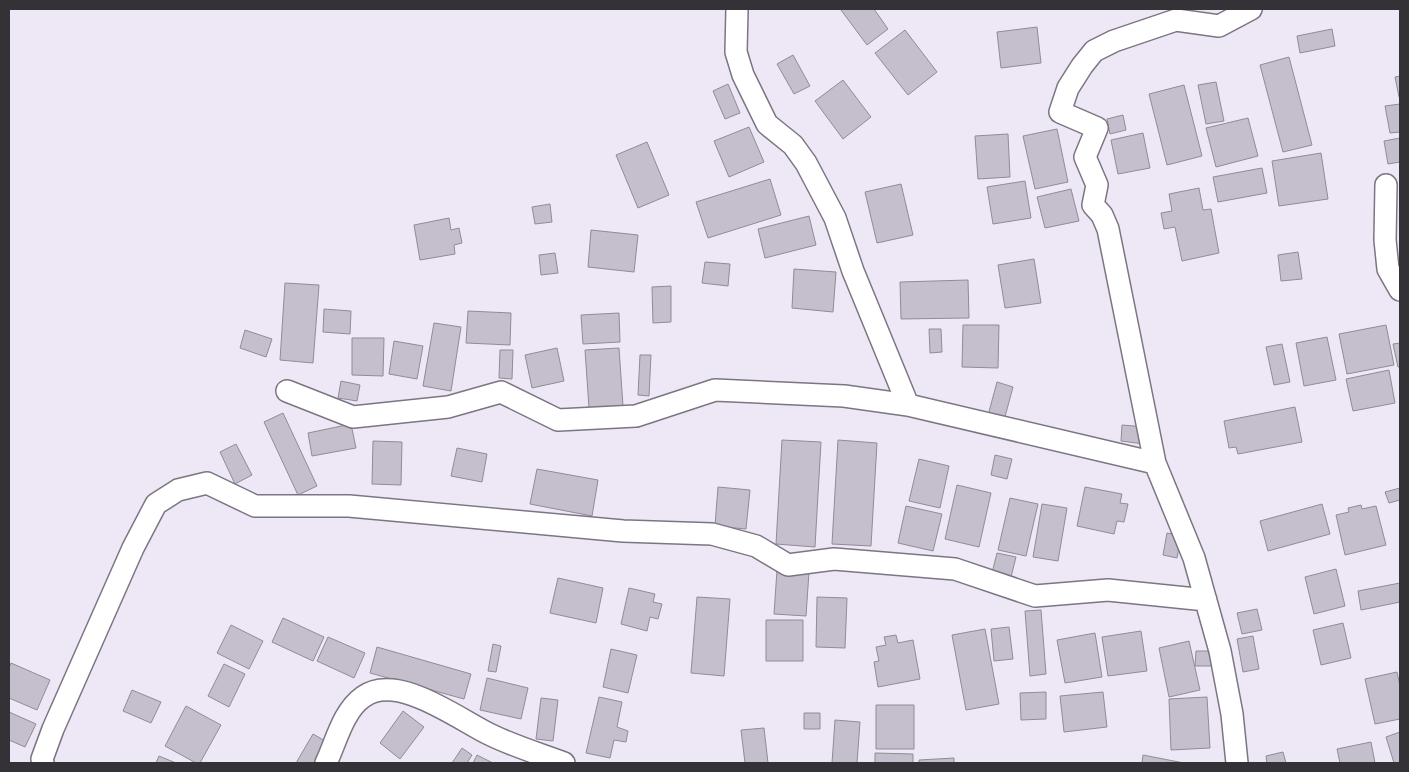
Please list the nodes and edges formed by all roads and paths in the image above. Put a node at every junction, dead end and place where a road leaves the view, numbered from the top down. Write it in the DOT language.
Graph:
graph roads {
  1 [pos="737,9"];
  2 [pos="1250,9"];
  3 [pos="1386,185"];
  4 [pos="1400,290"];
  5 [pos="287,391"];
  6 [pos="908,405"];
  7 [pos="1155,463"];
  8 [pos="1206,600"];
  9 [pos="43,763"];
  10 [pos="326,763"];
  11 [pos="564,763"];
  12 [pos="1237,763"];
  1 -- 6 [label="street"];
  2 -- 7 [label="street"];
  3 -- 4 [label="street"];
  5 -- 6 [label="street"];
  6 -- 7 [label="street"];
  7 -- 8 [label="street"];
  8 -- 9 [label="street"];
  8 -- 12 [label="street"];
  10 -- 11 [label="street"];
}
